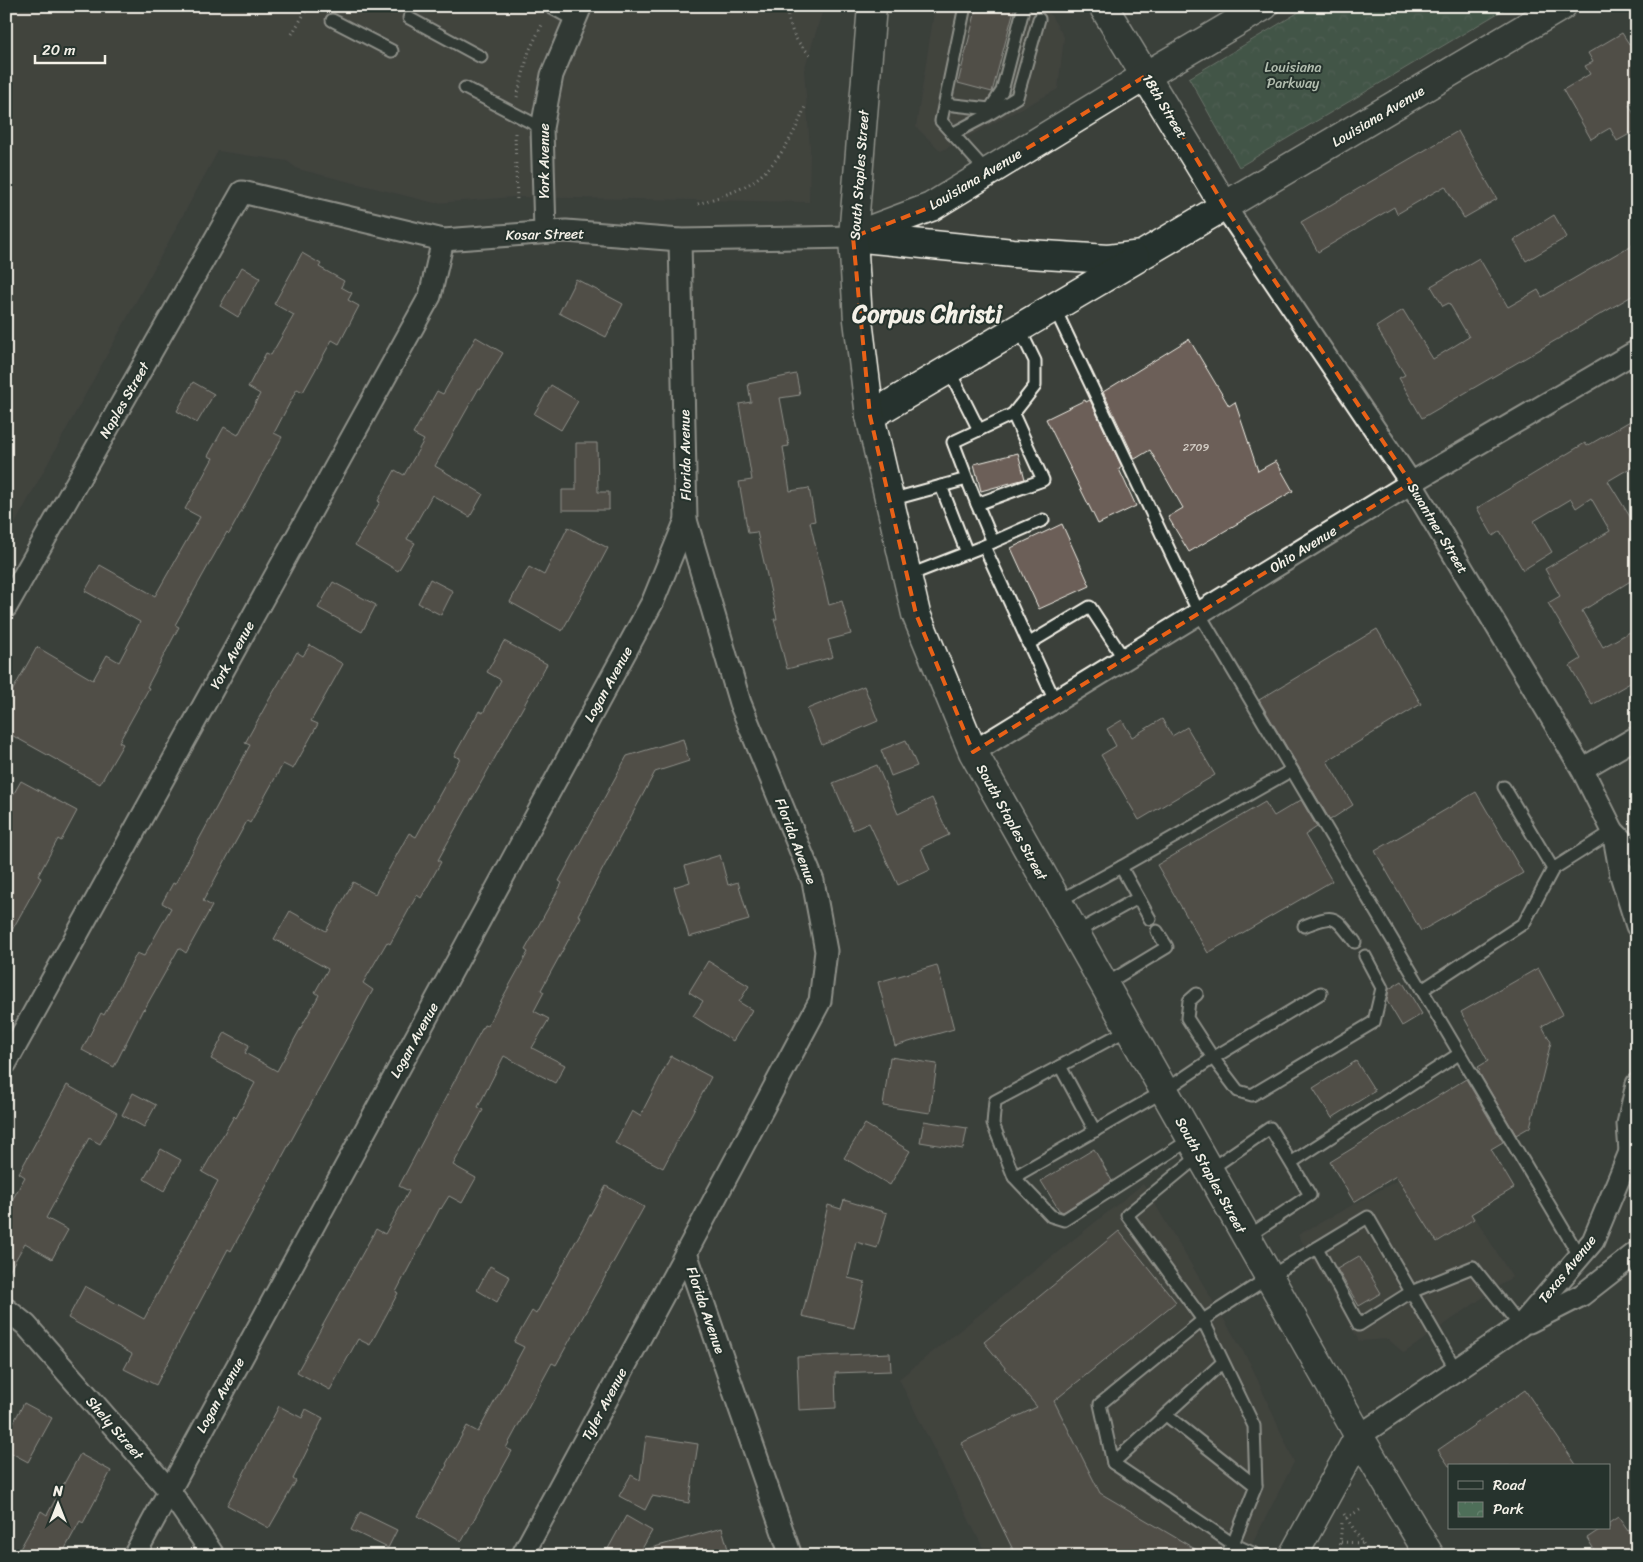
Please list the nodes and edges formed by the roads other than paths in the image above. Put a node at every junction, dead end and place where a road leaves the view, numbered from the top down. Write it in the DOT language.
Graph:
graph roads {
  1 [pos="548,6"];
  2 [pos="872,6"];
  3 [pos="965,6"];
  4 [pos="1024,6"];
  5 [pos="1103,6"];
  6 [pos="1264,6"];
  7 [pos="1562,6"];
  8 [pos="578,14"];
  9 [pos="409,18"];
  10 [pos="1039,19"];
  11 [pos="332,20"];
  12 [pos="392,51"];
  13 [pos="481,57"];
  14 [pos="1147,76"];
  15 [pos="465,88"];
  16 [pos="945,104"];
  17 [pos="542,128"];
  18 [pos="952,134"];
  19 [pos="987,172"];
  20 [pos="242,192"];
  21 [pos="1225,207"];
  22 [pos="545,232"];
  23 [pos="853,236"];
  24 [pos="444,240"];
  25 [pos="680,240"];
  26 [pos="1142,255"];
  27 [pos="1054,308"];
  28 [pos="1019,328"];
  29 [pos="1637,351"];
  30 [pos="949,370"];
  31 [pos="1013,414"];
  32 [pos="870,416"];
  33 [pos="979,430"];
  34 [pos="967,479"];
  35 [pos="1411,483"];
  36 [pos="941,486"];
  37 [pos="890,500"];
  38 [pos="977,504"];
  39 [pos="686,520"];
  40 [pos="1043,520"];
  41 [pos="989,544"];
  42 [pos="967,553"];
  43 [pos="907,576"];
  44 [pos="6,607"];
  45 [pos="1199,613"];
  46 [pos="1028,644"];
  47 [pos="1124,659"];
  48 [pos="1055,701"];
  49 [pos="1637,737"];
  50 [pos="973,752"];
  51 [pos="1582,769"];
  52 [pos="1292,770"];
  53 [pos="1504,787"];
  54 [pos="1613,831"];
  55 [pos="1637,856"];
  56 [pos="1121,867"];
  57 [pos="1553,869"];
  58 [pos="1138,898"];
  59 [pos="1058,902"];
  60 [pos="1150,919"];
  61 [pos="1304,926"];
  62 [pos="1637,926"];
  63 [pos="1157,931"];
  64 [pos="1075,933"];
  65 [pos="1356,942"];
  66 [pos="1365,956"];
  67 [pos="1104,985"];
  68 [pos="1422,990"];
  69 [pos="1197,994"];
  70 [pos="1321,994"];
  71 [pos="1129,1029"];
  72 [pos="1459,1054"];
  73 [pos="1212,1058"];
  74 [pos="6,1063"];
  75 [pos="1060,1066"];
  76 [pos="1637,1084"];
  77 [pos="1164,1090"];
  78 [pos="1095,1131"];
  79 [pos="1634,1150"];
  80 [pos="1200,1155"];
  81 [pos="1292,1162"];
  82 [pos="1014,1177"];
  83 [pos="1246,1237"];
  84 [pos="1317,1248"];
  85 [pos="1637,1252"];
  86 [pos="686,1253"];
  87 [pos="1580,1258"];
  88 [pos="1269,1277"];
  89 [pos="1411,1292"];
  90 [pos="6,1309"];
  91 [pos="1203,1320"];
  92 [pos="1520,1326"];
  93 [pos="1223,1362"];
  94 [pos="1456,1370"];
  95 [pos="1166,1415"];
  96 [pos="1359,1436"];
  97 [pos="1113,1463"];
  98 [pos="1256,1486"];
  99 [pos="169,1490"];
  100 [pos="1233,1544"];
  101 [pos="134,1556"];
  102 [pos="214,1556"];
  103 [pos="522,1556"];
  104 [pos="791,1556"];
  105 [pos="1226,1556"];
  106 [pos="1259,1556"];
  107 [pos="1293,1556"];
  108 [pos="1430,1556"];
  1 -- 8 [label="lane"];
  2 -- 23 [label="main road, South Staples Street"];
  3 -- 16 [label="lane"];
  4 -- 16 [label="lane"];
  5 -- 14 [label="main road, 18th Street"];
  6 -- 14 [label="main road, Louisiana Avenue"];
  7 -- 21 [label="main road, Louisiana Avenue"];
  8 -- 17 [label="street, York Avenue"];
  9 -- 13 [label="lane"];
  10 -- 18 [label="lane"];
  11 -- 12 [label="lane"];
  14 -- 19 [label="main road, Louisiana Avenue"];
  14 -- 21 [label="main road, 18th Street"];
  15 -- 17 [label="lane"];
  16 -- 18 [label="lane"];
  17 -- 22 [label="street, York Avenue"];
  18 -- 19 [label="lane"];
  19 -- 23 [label="main road, Louisiana Avenue"];
  20 -- 24 [label="street, Kosar Street"];
  20 -- 44 [label="street, Naples Street"];
  21 -- 26 [label="main road, Louisiana Avenue"];
  21 -- 35 [label="street, Swantner Street"];
  22 -- 24 [label="street, Kosar Street"];
  22 -- 25 [label="street, Kosar Street"];
  23 -- 25 [label="street, Kosar Street"];
  23 -- 26 [label="main road, Louisiana Avenue"];
  23 -- 32 [label="main road, South Staples Street"];
  24 -- 74 [label="street, York Avenue"];
  25 -- 39 [label="street, Florida Avenue"];
  26 -- 27 [label="main road, Louisiana Avenue"];
  27 -- 28 [label="main road, Louisiana Avenue"];
  27 -- 45 [label="lane"];
  28 -- 30 [label="main road, Louisiana Avenue"];
  28 -- 31 [label="lane"];
  29 -- 35 [label="street, Ohio Avenue"];
  30 -- 32 [label="main road, Louisiana Avenue"];
  30 -- 33 [label="lane"];
  31 -- 33 [label="lane"];
  31 -- 38 [label="lane"];
  32 -- 37 [label="main road, South Staples Street"];
  33 -- 34 [label="lane"];
  34 -- 36 [label="lane"];
  34 -- 38 [label="lane"];
  35 -- 45 [label="street, Ohio Avenue"];
  35 -- 51 [label="street, Swantner Street"];
  36 -- 37 [label="lane"];
  36 -- 42 [label="lane"];
  37 -- 43 [label="main road, South Staples Street"];
  38 -- 41 [label="lane"];
  39 -- 86 [label="street, Florida Avenue"];
  39 -- 99 [label="street, Logan Avenue"];
  40 -- 41 [label="lane"];
  41 -- 42 [label="lane"];
  41 -- 46 [label="lane"];
  42 -- 43 [label="lane"];
  43 -- 50 [label="main road, South Staples Street"];
  45 -- 47 [label="street, Ohio Avenue"];
  45 -- 52 [label="lane"];
  46 -- 47 [label="lane"];
  46 -- 48 [label="lane"];
  47 -- 48 [label="street, Ohio Avenue"];
  48 -- 50 [label="street, Ohio Avenue"];
  49 -- 51 [label="street"];
  50 -- 59 [label="main road, South Staples Street"];
  51 -- 54 [label="street, Swantner Street"];
  52 -- 56 [label="lane"];
  52 -- 68 [label="lane"];
  53 -- 57 [label="lane"];
  54 -- 55 [label="street, Swantner Street"];
  54 -- 57 [label="lane"];
  54 -- 62 [label="street"];
  56 -- 58 [label="lane"];
  56 -- 59 [label="lane"];
  57 -- 68 [label="lane"];
  58 -- 60 [label="lane"];
  58 -- 64 [label="lane"];
  59 -- 64 [label="main road, South Staples Street"];
  61 -- 65 [label="lane"];
  63 -- 67 [label="lane"];
  64 -- 67 [label="main road, South Staples Street"];
  66 -- 73 [label="lane"];
  67 -- 71 [label="main road, South Staples Street"];
  68 -- 72 [label="lane"];
  69 -- 73 [label="lane"];
  70 -- 73 [label="lane"];
  71 -- 75 [label="lane"];
  71 -- 77 [label="main road, South Staples Street"];
  72 -- 81 [label="lane"];
  72 -- 87 [label="lane"];
  73 -- 77 [label="lane"];
  75 -- 78 [label="lane"];
  75 -- 82 [label="lane"];
  76 -- 79 [label="street, Texas Avenue"];
  77 -- 78 [label="lane"];
  77 -- 80 [label="main road, South Staples Street"];
  78 -- 82 [label="lane"];
  79 -- 87 [label="street, Texas Avenue"];
  80 -- 81 [label="lane"];
  80 -- 82 [label="lane"];
  80 -- 83 [label="main road, South Staples Street"];
  80 -- 91 [label="lane"];
  81 -- 83 [label="lane"];
  83 -- 88 [label="main road, South Staples Street"];
  84 -- 88 [label="lane"];
  84 -- 89 [label="lane"];
  84 -- 89 [label="lane"];
  85 -- 92 [label="street, Texas Avenue"];
  86 -- 103 [label="street, Tyler Avenue"];
  86 -- 104 [label="street, Florida Avenue"];
  87 -- 92 [label="street, Texas Avenue"];
  88 -- 91 [label="lane"];
  88 -- 96 [label="main road, South Staples Street"];
  89 -- 92 [label="lane"];
  89 -- 94 [label="lane"];
  90 -- 99 [label="street, Shely Street"];
  91 -- 93 [label="lane"];
  91 -- 97 [label="lane"];
  92 -- 94 [label="street, Texas Avenue"];
  93 -- 95 [label="lane"];
  93 -- 98 [label="lane"];
  94 -- 96 [label="street, Texas Avenue"];
  95 -- 97 [label="lane"];
  95 -- 98 [label="lane"];
  96 -- 107 [label="main road"];
  96 -- 108 [label="main road, South Staples Street"];
  97 -- 100 [label="lane"];
  98 -- 100 [label="lane"];
  99 -- 101 [label="street, Logan Avenue"];
  99 -- 102 [label="street, Shely Street"];
  100 -- 105 [label="lane"];
  100 -- 106 [label="lane"];
}
